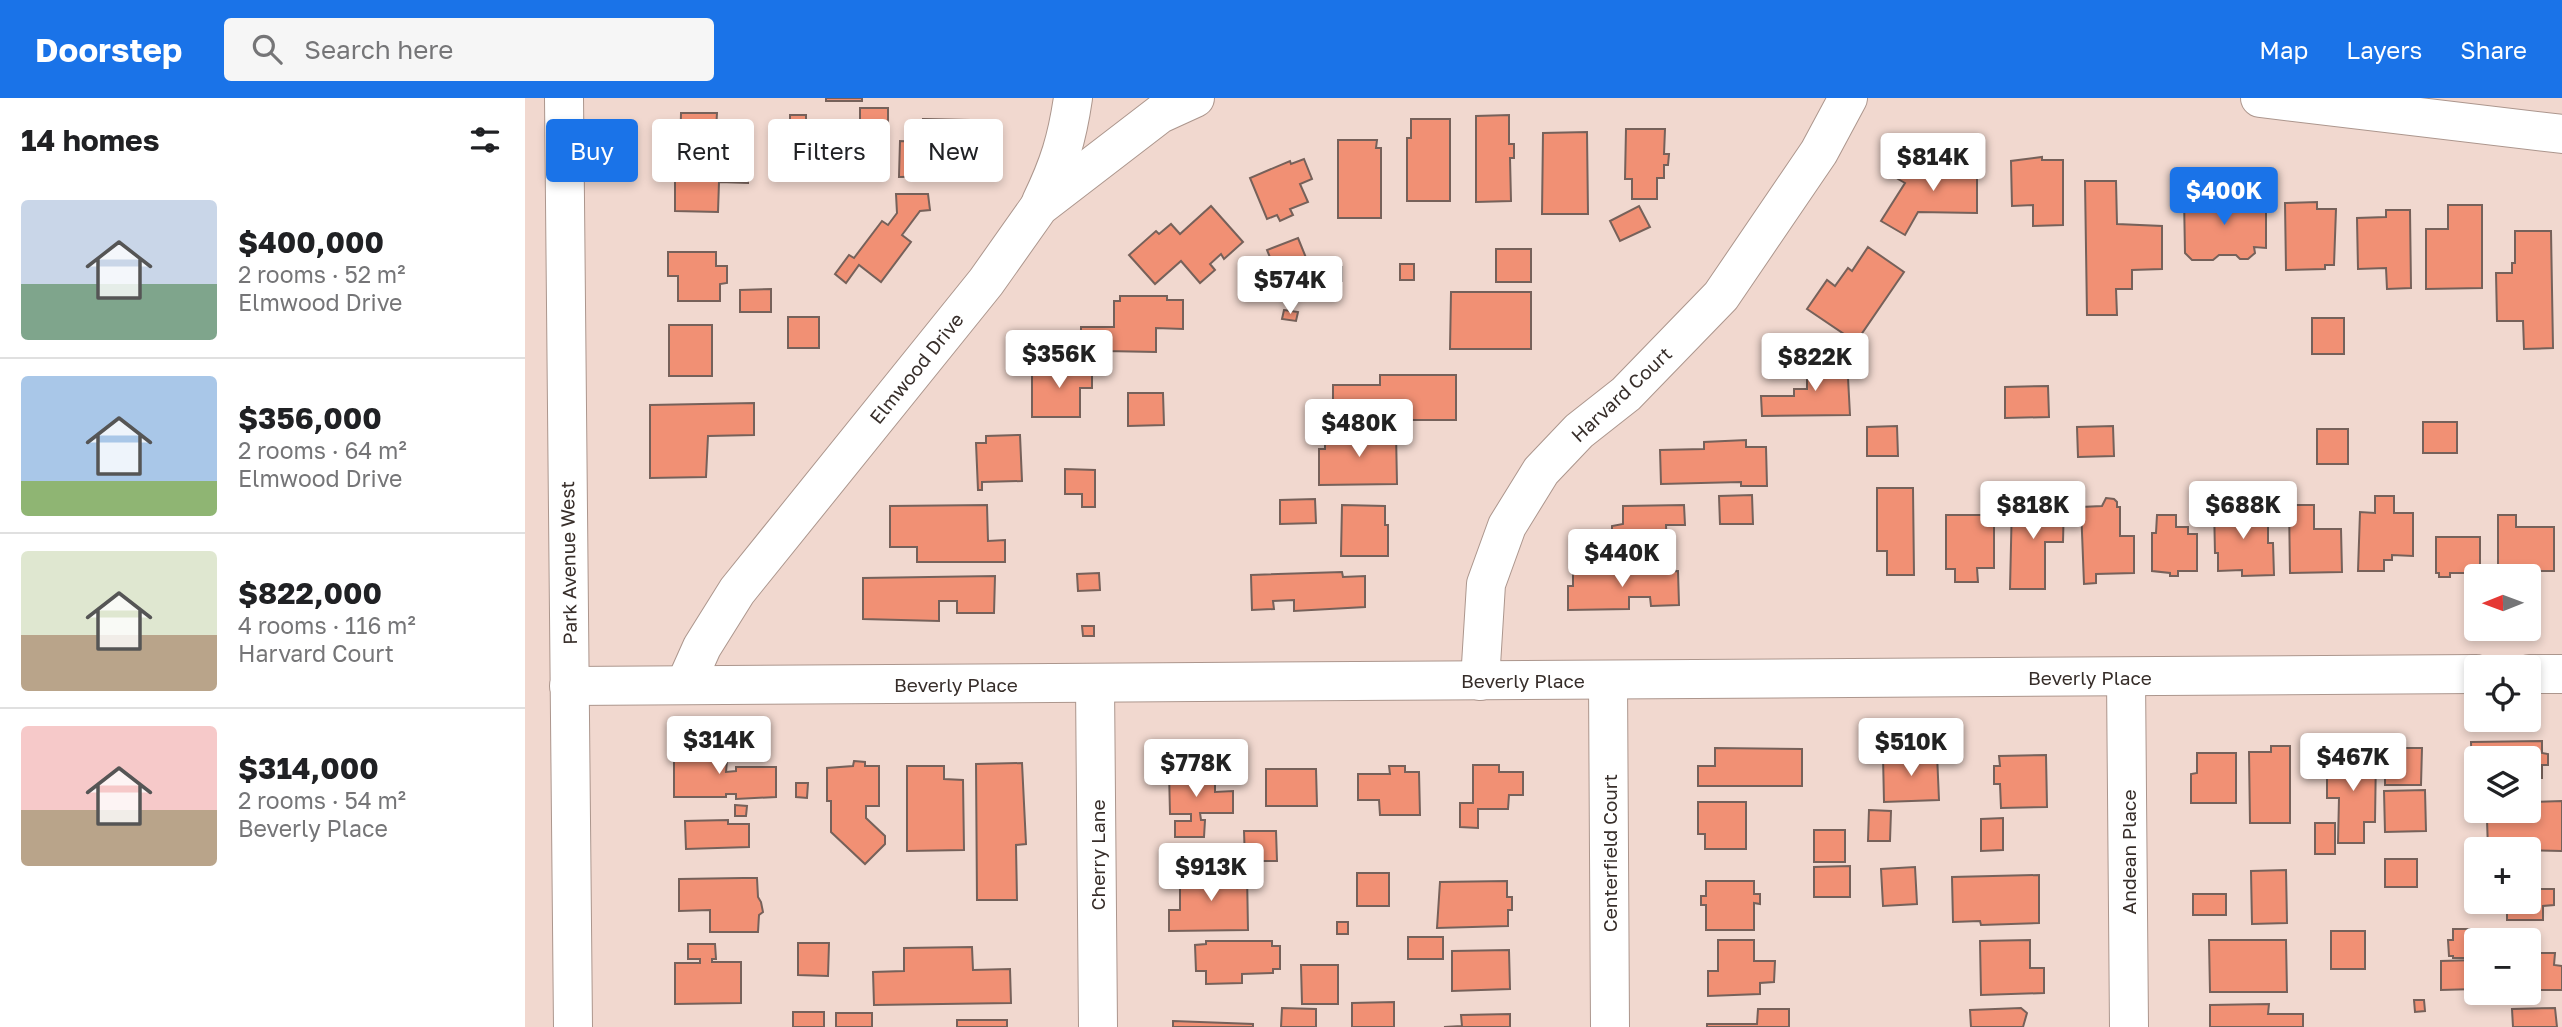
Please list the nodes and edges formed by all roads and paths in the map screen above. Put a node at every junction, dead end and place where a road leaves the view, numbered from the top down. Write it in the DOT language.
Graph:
graph roads {
  1 [pos="564,98"];
  2 [pos="1073,98"];
  3 [pos="1195,98"];
  4 [pos="1848,98"];
  5 [pos="2260,98"];
  6 [pos="2562,134"];
  7 [pos="1039,207"];
  8 [pos="2464,674"];
  9 [pos="2541,674"];
  10 [pos="2562,674"];
  11 [pos="2126,677"];
  12 [pos="1608,680"];
  13 [pos="1480,681"];
  14 [pos="1095,684"];
  15 [pos="685,685"];
  16 [pos="569,686"];
  17 [pos="573,1027"];
  18 [pos="1098,1027"];
  19 [pos="1610,1027"];
  20 [pos="2129,1027"];
  1 -- 16 [label="street, Park Avenue West"];
  2 -- 7 [label="street"];
  3 -- 7 [label="street, Elmwood Drive"];
  4 -- 13 [label="street, Harvard Court"];
  5 -- 6 [label="street"];
  7 -- 15 [label="street, Elmwood Drive"];
  8 -- 11 [label="street, Beverly Place"];
  9 -- 10 [label="street"];
  11 -- 12 [label="street, Beverly Place"];
  11 -- 20 [label="street, Andean Place"];
  12 -- 13 [label="street, Beverly Place"];
  12 -- 19 [label="street, Centerfield Court"];
  13 -- 14 [label="street, Beverly Place"];
  14 -- 15 [label="street, Beverly Place"];
  14 -- 18 [label="street, Cherry Lane"];
  15 -- 16 [label="street, Beverly Place"];
  16 -- 17 [label="street, Park Avenue West"];
}
